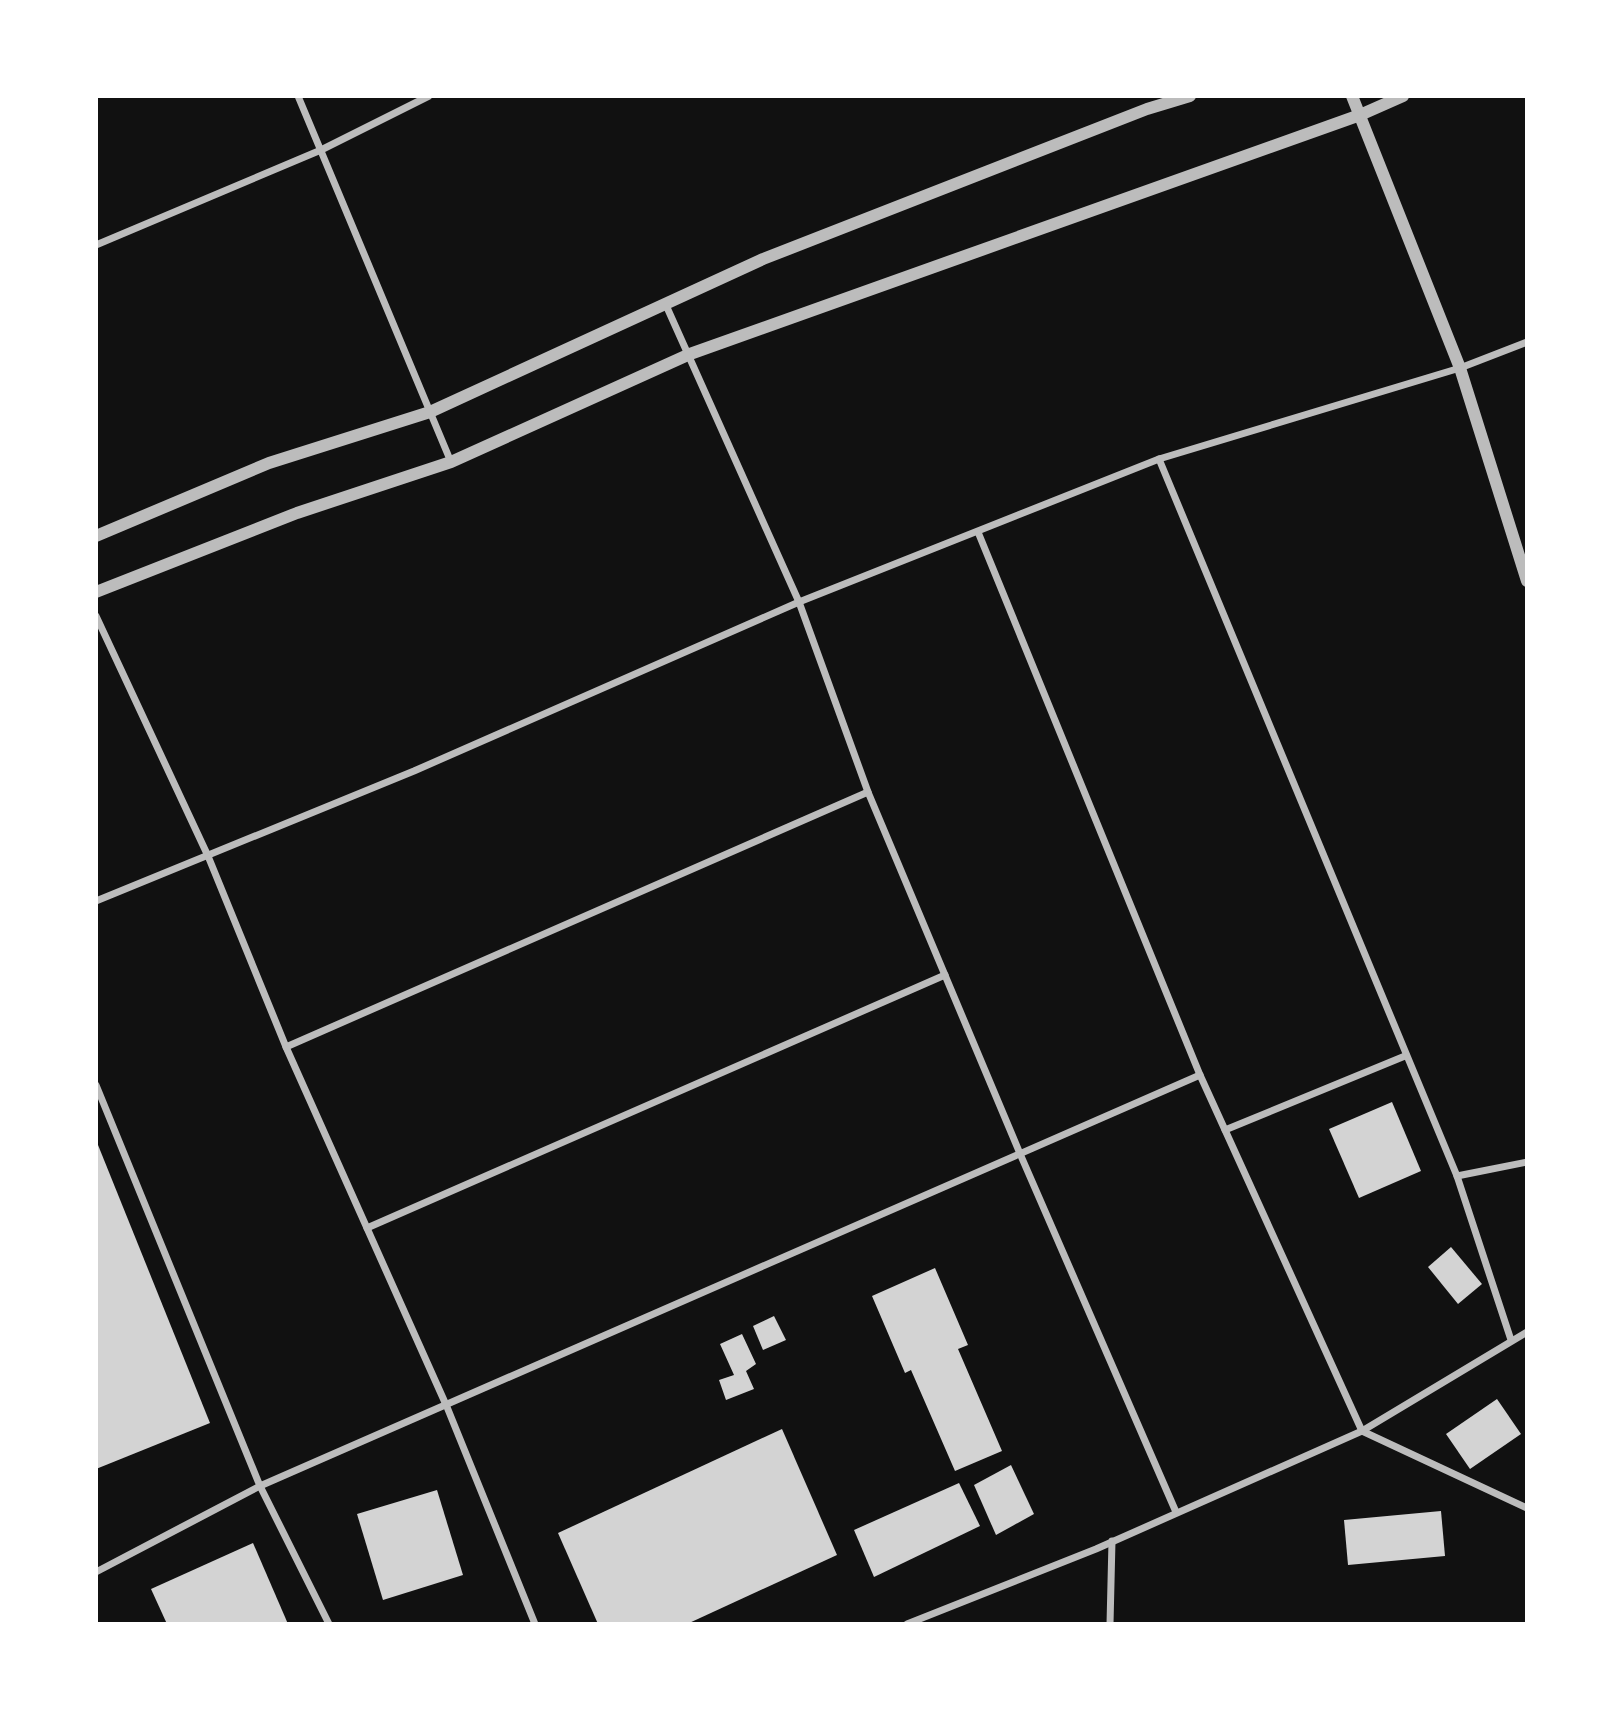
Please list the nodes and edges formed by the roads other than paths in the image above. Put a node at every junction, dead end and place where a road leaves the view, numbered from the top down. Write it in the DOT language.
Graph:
graph roads {
  1 [pos="298,96"];
  2 [pos="429,96"];
  3 [pos="1190,96"];
  4 [pos="1352,96"];
  5 [pos="1403,96"];
  6 [pos="1360,115"];
  7 [pos="321,150"];
  8 [pos="96,245"];
  9 [pos="665,303"];
  10 [pos="1527,342"];
  11 [pos="690,354"];
  12 [pos="1460,368"];
  13 [pos="430,412"];
  14 [pos="1159,459"];
  15 [pos="451,462"];
  16 [pos="978,532"];
  17 [pos="96,536"];
  18 [pos="1527,581"];
  19 [pos="96,592"];
  20 [pos="799,602"];
  21 [pos="96,616"];
  22 [pos="869,792"];
  23 [pos="208,856"];
  24 [pos="96,901"];
  25 [pos="945,975"];
  26 [pos="286,1047"];
  27 [pos="1405,1056"];
  28 [pos="1200,1076"];
  29 [pos="96,1085"];
  30 [pos="1225,1129"];
  31 [pos="1021,1156"];
  32 [pos="1527,1162"];
  33 [pos="1458,1176"];
  34 [pos="367,1228"];
  35 [pos="1527,1332"];
  36 [pos="1511,1340"];
  37 [pos="447,1407"];
  38 [pos="1362,1431"];
  39 [pos="260,1486"];
  40 [pos="1527,1508"];
  41 [pos="1176,1512"];
  42 [pos="1112,1541"];
  43 [pos="96,1572"];
  44 [pos="329,1624"];
  45 [pos="535,1624"];
  46 [pos="907,1624"];
  47 [pos="1110,1624"];
  1 -- 7 [label="street"];
  2 -- 7 [label="street"];
  3 -- 9 [label="street"];
  4 -- 6 [label="street"];
  5 -- 6 [label="street"];
  6 -- 11 [label="street"];
  6 -- 12 [label="street"];
  7 -- 8 [label="street"];
  7 -- 13 [label="street"];
  9 -- 11 [label="street"];
  9 -- 13 [label="street"];
  10 -- 12 [label="street"];
  11 -- 15 [label="street"];
  11 -- 20 [label="street"];
  12 -- 14 [label="street"];
  12 -- 18 [label="street"];
  13 -- 15 [label="street"];
  13 -- 17 [label="street"];
  14 -- 16 [label="street"];
  14 -- 27 [label="street"];
  15 -- 19 [label="street"];
  16 -- 20 [label="street"];
  16 -- 28 [label="street"];
  20 -- 22 [label="street"];
  20 -- 23 [label="street"];
  21 -- 23 [label="street"];
  22 -- 25 [label="street"];
  22 -- 26 [label="street"];
  23 -- 24 [label="street"];
  23 -- 26 [label="street"];
  25 -- 31 [label="street"];
  25 -- 34 [label="street"];
  26 -- 34 [label="street"];
  27 -- 30 [label="street"];
  27 -- 33 [label="street"];
  28 -- 30 [label="street"];
  28 -- 31 [label="street"];
  29 -- 39 [label="street"];
  30 -- 38 [label="street"];
  31 -- 37 [label="street"];
  31 -- 41 [label="street"];
  32 -- 33 [label="street"];
  33 -- 36 [label="street"];
  34 -- 37 [label="street"];
  35 -- 36 [label="street"];
  36 -- 38 [label="street"];
  37 -- 39 [label="street"];
  37 -- 45 [label="street"];
  38 -- 40 [label="street"];
  38 -- 41 [label="street"];
  39 -- 43 [label="street"];
  39 -- 44 [label="street"];
  41 -- 42 [label="street"];
  42 -- 46 [label="street"];
  42 -- 47 [label="street"];
}
